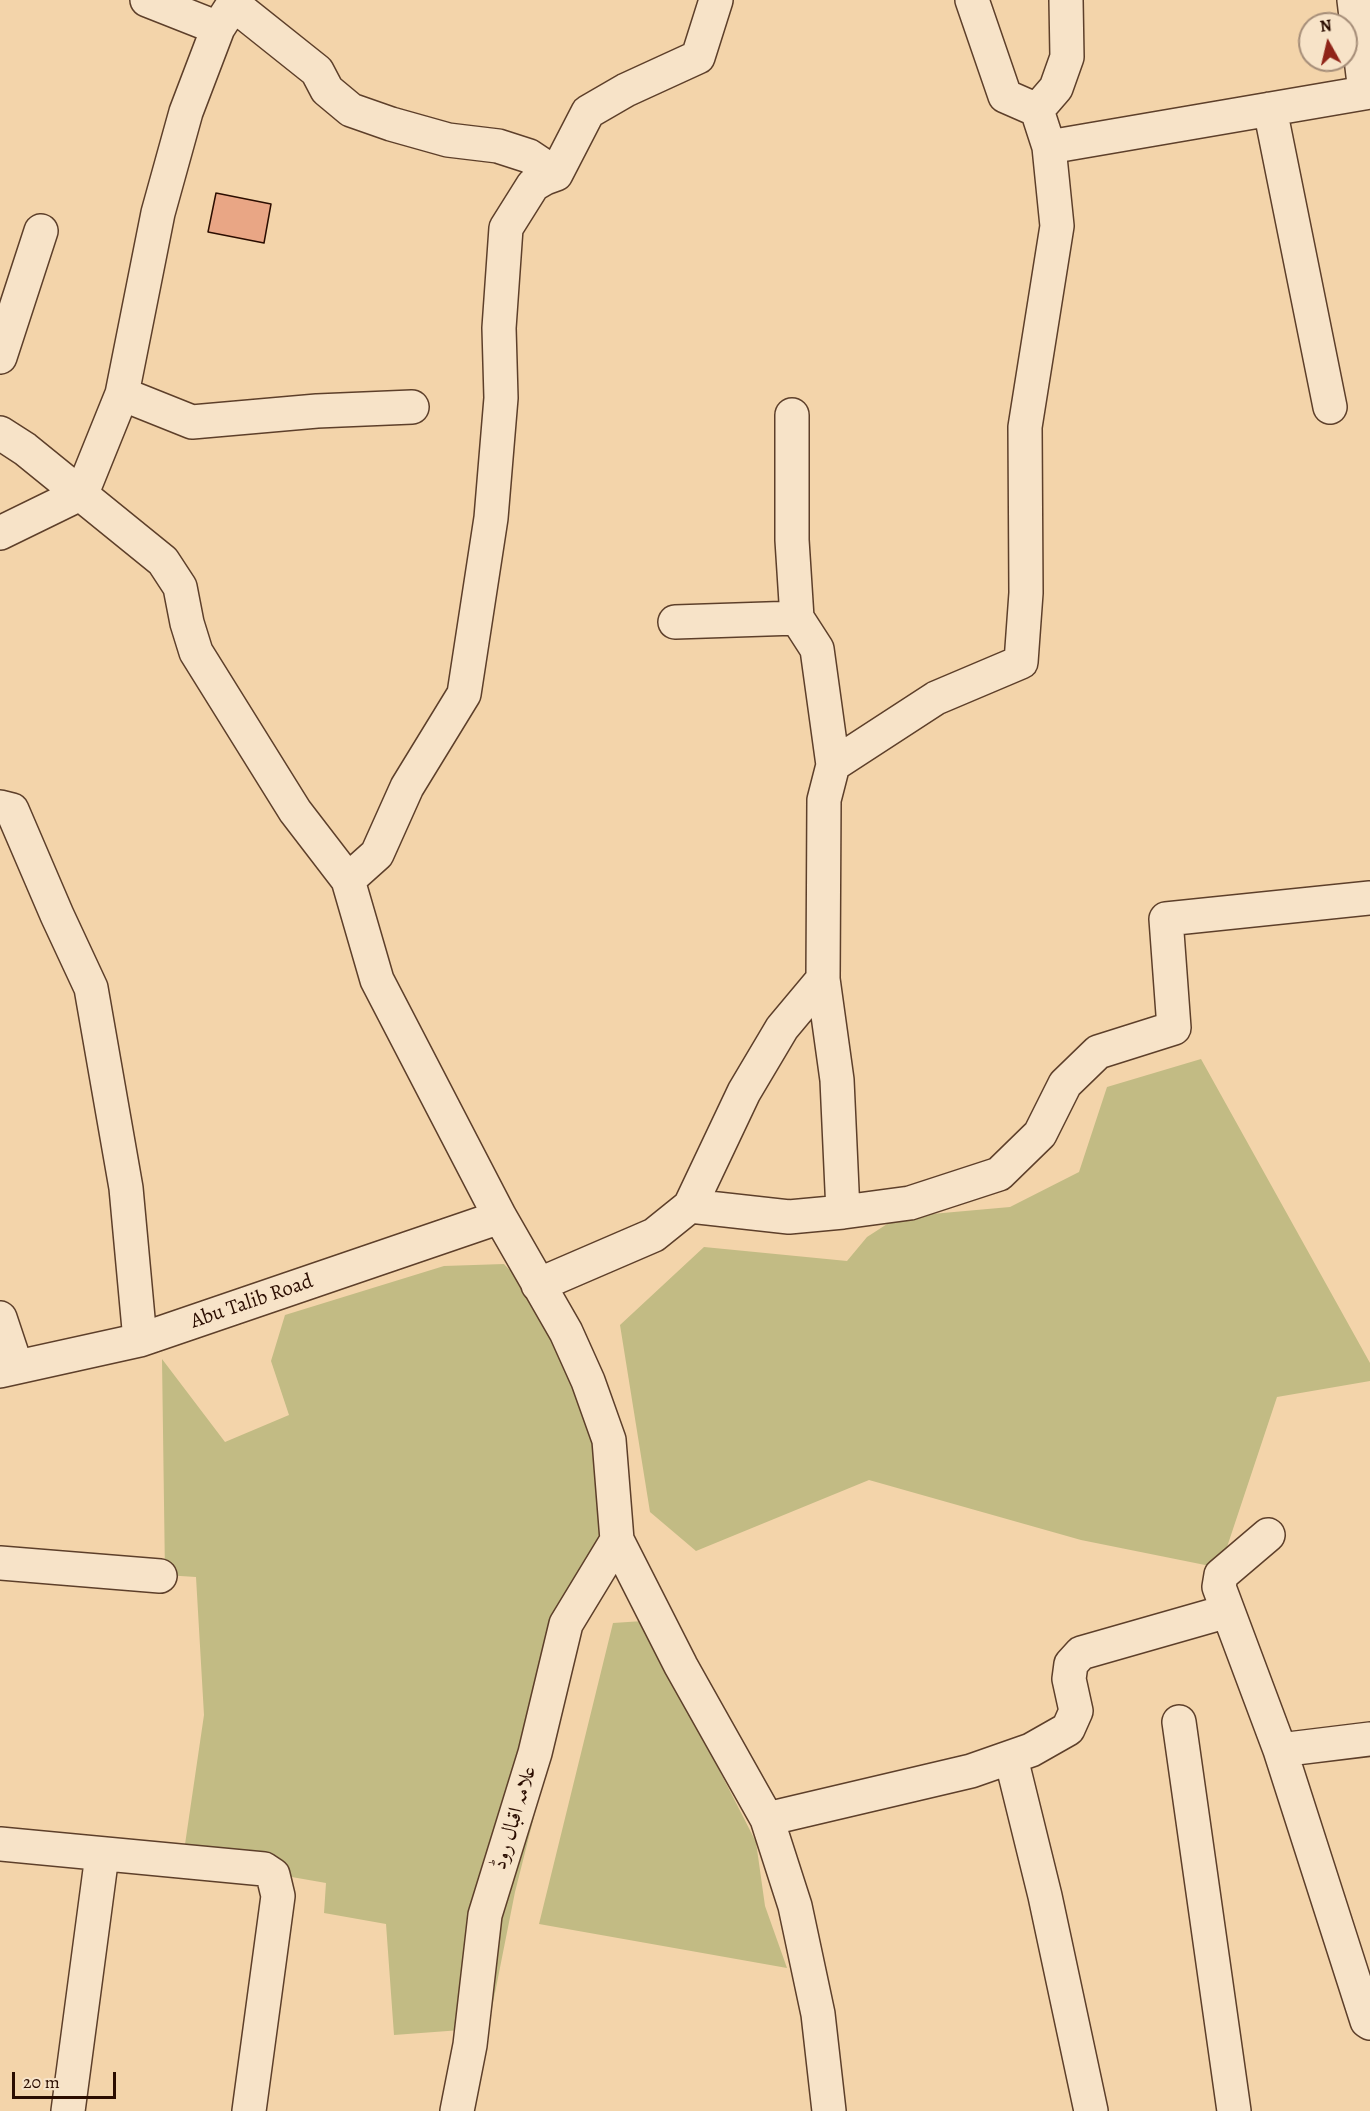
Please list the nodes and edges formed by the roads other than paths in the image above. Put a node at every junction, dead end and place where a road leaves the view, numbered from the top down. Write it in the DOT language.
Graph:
graph roads {
  1 [pos="147,0"];
  2 [pos="716,0"];
  3 [pos="972,0"];
  4 [pos="1066,0"];
  5 [pos="1354,0"];
  6 [pos="229,11"];
  7 [pos="1367,92"];
  8 [pos="1270,109"];
  9 [pos="1037,110"];
  10 [pos="1049,147"];
  11 [pos="556,174"];
  12 [pos="41,231"];
  13 [pos="0,357"];
  14 [pos="122,394"];
  15 [pos="412,406"];
  16 [pos="1330,407"];
  17 [pos="792,415"];
  18 [pos="0,433"];
  19 [pos="82,494"];
  20 [pos="0,532"];
  21 [pos="797,618"];
  22 [pos="675,622"];
  23 [pos="833,765"];
  24 [pos="0,807"];
  25 [pos="348,880"];
  26 [pos="1370,898"];
  27 [pos="823,979"];
  28 [pos="690,1206"];
  29 [pos="843,1212"];
  30 [pos="500,1217"];
  31 [pos="538,1285"];
  32 [pos="0,1318"];
  33 [pos="140,1340"];
  34 [pos="8,1368"];
  35 [pos="1268,1535"];
  36 [pos="617,1540"];
  37 [pos="0,1563"];
  38 [pos="160,1576"];
  39 [pos="1228,1611"];
  40 [pos="1179,1722"];
  41 [pos="1370,1739"];
  42 [pos="1280,1750"];
  43 [pos="1011,1758"];
  44 [pos="767,1819"];
  45 [pos="0,1844"];
  46 [pos="102,1855"];
  47 [pos="1370,2023"];
  48 [pos="68,2111"];
  49 [pos="249,2111"];
  50 [pos="457,2111"];
  51 [pos="829,2111"];
  52 [pos="1091,2111"];
  53 [pos="1234,2111"];
  1 -- 6 [label="street"];
  2 -- 11 [label="street"];
  3 -- 9 [label="street"];
  4 -- 9 [label="street"];
  5 -- 7 [label="street"];
  6 -- 11 [label="street"];
  6 -- 14 [label="street"];
  7 -- 8 [label="street"];
  8 -- 10 [label="street"];
  8 -- 16 [label="street"];
  9 -- 10 [label="street"];
  10 -- 23 [label="street"];
  11 -- 25 [label="street"];
  12 -- 13 [label="street"];
  14 -- 15 [label="street"];
  14 -- 19 [label="street"];
  17 -- 21 [label="street"];
  18 -- 19 [label="street"];
  19 -- 20 [label="street"];
  19 -- 25 [label="street"];
  21 -- 22 [label="street"];
  21 -- 23 [label="street"];
  23 -- 27 [label="street"];
  24 -- 33 [label="street"];
  25 -- 30 [label="street"];
  26 -- 29 [label="street"];
  27 -- 28 [label="street"];
  27 -- 29 [label="street"];
  28 -- 29 [label="street"];
  28 -- 31 [label="street"];
  30 -- 31 [label="street"];
  30 -- 33 [label="street, Abu Talib Road"];
  31 -- 36 [label="street"];
  32 -- 34 [label="street"];
  33 -- 34 [label="street, Abu Talib Road"];
  35 -- 39 [label="street"];
  36 -- 44 [label="street"];
  36 -- 50 [label="street, علامہ اقبال روڈ"];
  37 -- 38 [label="street"];
  39 -- 42 [label="street"];
  39 -- 43 [label="street"];
  40 -- 53 [label="street"];
  41 -- 42 [label="street"];
  42 -- 47 [label="street"];
  43 -- 44 [label="street"];
  43 -- 52 [label="street"];
  44 -- 51 [label="street"];
  45 -- 46 [label="street"];
  46 -- 48 [label="street"];
  46 -- 49 [label="street"];
}
